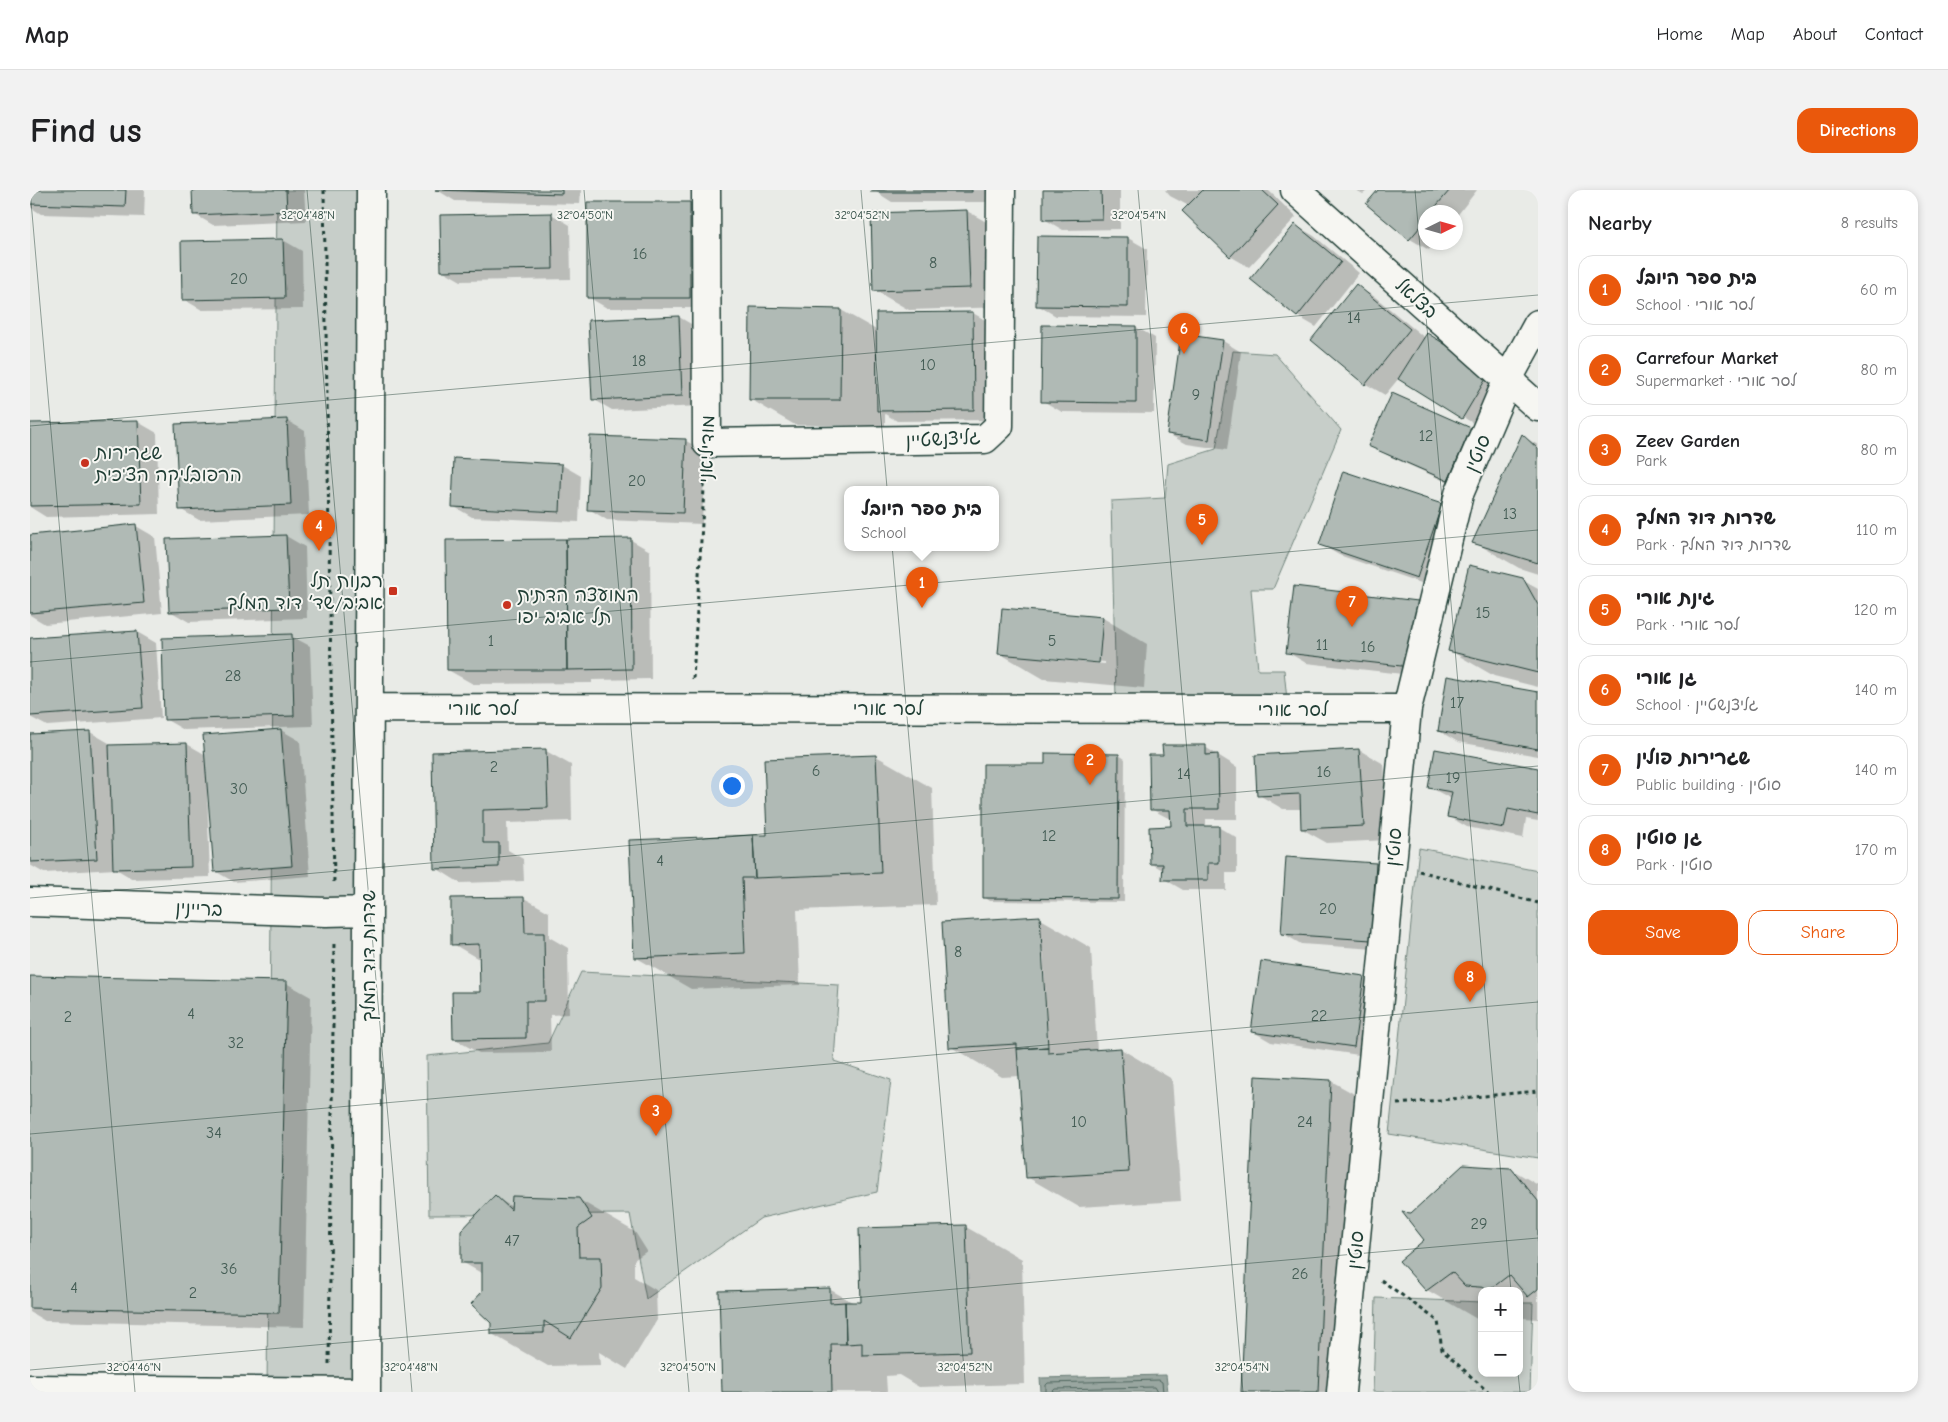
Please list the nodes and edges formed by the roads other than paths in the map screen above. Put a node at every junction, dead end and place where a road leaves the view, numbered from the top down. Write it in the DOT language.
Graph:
graph roads {
  1 [pos="371,190"];
  2 [pos="706,190"];
  3 [pos="1001,190"];
  4 [pos="1294,190"];
  5 [pos="1538,324"];
  6 [pos="1508,379"];
  7 [pos="1538,407"];
  8 [pos="707,443"];
  9 [pos="369,708"];
  10 [pos="1407,709"];
  11 [pos="30,902"];
  12 [pos="368,911"];
  13 [pos="30,1389"];
  14 [pos="328,1391"];
  15 [pos="366,1392"];
  16 [pos="1341,1392"];
  1 -- 9 [label="street, שדרות דוד המלך"];
  2 -- 8 [label="street, מודיליאני"];
  3 -- 8 [label="street, גליצנשטיין"];
  4 -- 6 [label="street, בצלאל"];
  5 -- 6 [label="street, סוטין"];
  6 -- 7 [label="street, בצלאל"];
  6 -- 10 [label="street, סוטין"];
  9 -- 10 [label="street, לסר אורי"];
  9 -- 12 [label="street, שדרות דוד המלך"];
  10 -- 16 [label="street, סוטין"];
  11 -- 12 [label="street, בריינין"];
  12 -- 15 [label="street, שדרות דוד המלך"];
  13 -- 14 [label="street"];
  14 -- 15 [label="street"];
}
